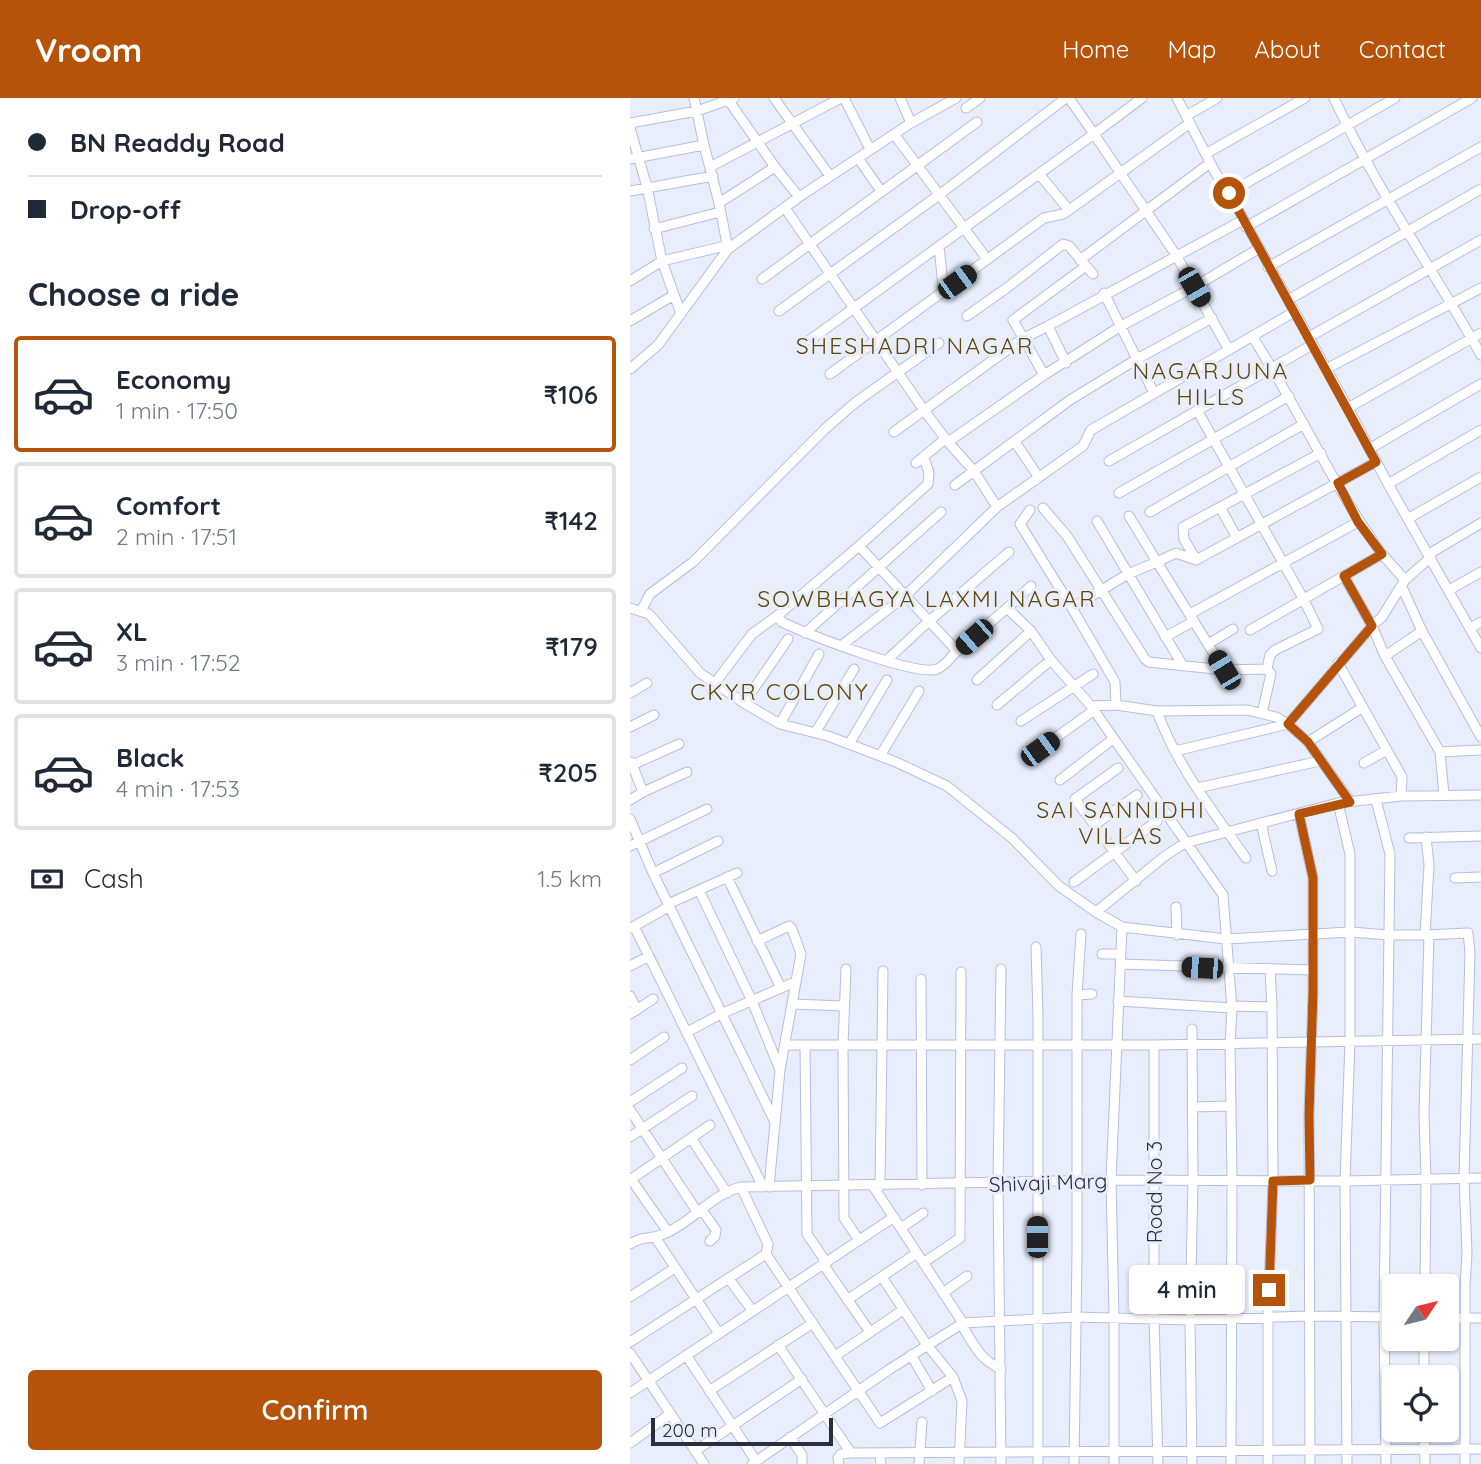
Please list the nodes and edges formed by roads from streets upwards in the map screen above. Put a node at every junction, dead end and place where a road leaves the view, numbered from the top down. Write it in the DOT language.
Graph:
graph roads {
  1 [pos="694,98"];
  2 [pos="775,98"];
  3 [pos="843,98"];
  4 [pos="900,98"];
  5 [pos="956,98"];
  6 [pos="980,98"];
  7 [pos="1067,98"];
  8 [pos="1142,98"];
  9 [pos="1177,98"];
  10 [pos="1217,98"];
  11 [pos="1305,98"];
  12 [pos="1334,98"];
  13 [pos="1395,98"];
  14 [pos="1472,98"];
  15 [pos="731,99"];
  16 [pos="966,108"];
  17 [pos="696,111"];
  18 [pos="1188,120"];
  19 [pos="977,122"];
  20 [pos="911,123"];
  21 [pos="630,125"];
  22 [pos="792,125"];
  23 [pos="1346,125"];
  24 [pos="894,134"];
  25 [pos="1094,134"];
  26 [pos="758,144"];
  27 [pos="704,145"];
  28 [pos="1481,147"];
  29 [pos="870,149"];
  30 [pos="1207,153"];
  31 [pos="633,158"];
  32 [pos="858,158"];
  33 [pos="1366,158"];
  34 [pos="1210,163"];
  35 [pos="917,166"];
  36 [pos="775,167"];
  37 [pos="712,172"];
  38 [pos="1120,173"];
  39 [pos="1039,174"];
  40 [pos="830,176"];
  41 [pos="647,187"];
  42 [pos="1481,189"];
  43 [pos="630,191"];
  44 [pos="881,191"];
  45 [pos="1229,193"];
  46 [pos="939,195"];
  47 [pos="799,197"];
  48 [pos="1389,199"];
  49 [pos="720,207"];
  50 [pos="785,208"];
  51 [pos="1146,209"];
  52 [pos="1069,211"];
  53 [pos="1245,223"];
  54 [pos="964,228"];
  55 [pos="654,229"];
  56 [pos="1406,230"];
  57 [pos="1481,240"];
  58 [pos="809,243"];
  59 [pos="939,246"];
  60 [pos="728,247"];
  61 [pos="1258,248"];
  62 [pos="1176,255"];
  63 [pos="987,259"];
  64 [pos="662,261"];
  65 [pos="1083,263"];
  66 [pos="1268,267"];
  67 [pos="1430,267"];
  68 [pos="1093,274"];
  69 [pos="830,275"];
  70 [pos="762,279"];
  71 [pos="630,281"];
  72 [pos="1194,287"];
  73 [pos="1481,288"];
  74 [pos="941,293"];
  75 [pos="1104,293"];
  76 [pos="674,295"];
  77 [pos="1289,300"];
  78 [pos="1451,304"];
  79 [pos="854,308"];
  80 [pos="779,311"];
  81 [pos="1294,312"];
  82 [pos="681,314"];
  83 [pos="967,316"];
  84 [pos="1212,318"];
  85 [pos="630,321"];
  86 [pos="1048,326"];
  87 [pos="1121,326"];
  88 [pos="1481,333"];
  89 [pos="1252,335"];
  90 [pos="1472,338"];
  91 [pos="1022,339"];
  92 [pos="810,340"];
  93 [pos="876,340"];
  94 [pos="1311,341"];
  95 [pos="939,343"];
  96 [pos="1229,350"];
  97 [pos="1481,355"];
  98 [pos="1137,359"];
  99 [pos="1066,363"];
  100 [pos="1273,368"];
  101 [pos="630,369"];
  102 [pos="1326,369"];
  103 [pos="899,373"];
  104 [pos="830,374"];
  105 [pos="1044,374"];
  106 [pos="1481,384"];
  107 [pos="1154,393"];
  108 [pos="1289,396"];
  109 [pos="1348,408"];
  110 [pos="923,409"];
  111 [pos="1196,410"];
  112 [pos="1304,424"];
  113 [pos="1481,430"];
  114 [pos="894,432"];
  115 [pos="1213,439"];
  116 [pos="946,441"];
  117 [pos="1015,442"];
  118 [pos="1370,449"];
  119 [pos="1321,453"];
  120 [pos="1109,461"];
  121 [pos="1376,462"];
  122 [pos="1229,467"];
  123 [pos="974,471"];
  124 [pos="1038,476"];
  125 [pos="1481,477"];
  126 [pos="1338,483"];
  127 [pos="1388,484"];
  128 [pos="955,485"];
  129 [pos="1119,493"];
  130 [pos="1245,495"];
  131 [pos="997,507"];
  132 [pos="1043,508"];
  133 [pos="1220,508"];
  134 [pos="1030,510"];
  135 [pos="941,512"];
  136 [pos="1150,512"];
  137 [pos="1129,516"];
  138 [pos="1409,518"];
  139 [pos="1097,521"];
  140 [pos="1358,522"];
  141 [pos="1261,523"];
  142 [pos="1481,523"];
  143 [pos="1237,538"];
  144 [pos="859,547"];
  145 [pos="1009,552"];
  146 [pos="1382,554"];
  147 [pos="1430,556"];
  148 [pos="1196,560"];
  149 [pos="1157,562"];
  150 [pos="1283,562"];
  151 [pos="878,569"];
  152 [pos="1481,572"];
  153 [pos="1128,574"];
  154 [pos="1344,576"];
  155 [pos="1403,584"];
  156 [pos="1031,586"];
  157 [pos="1449,590"];
  158 [pos="1100,592"];
  159 [pos="905,596"];
  160 [pos="1304,600"];
  161 [pos="630,608"];
  162 [pos="1007,608"];
  163 [pos="1072,608"];
  164 [pos="641,611"];
  165 [pos="777,616"];
  166 [pos="1192,617"];
  167 [pos="928,622"];
  168 [pos="1481,622"];
  169 [pos="1372,626"];
  170 [pos="1470,628"];
  171 [pos="1233,629"];
  172 [pos="1031,631"];
  173 [pos="1250,631"];
  174 [pos="1422,631"];
  175 [pos="805,633"];
  176 [pos="1165,637"];
  177 [pos="788,639"];
  178 [pos="1208,644"];
  179 [pos="841,646"];
  180 [pos="1481,648"];
  181 [pos="957,651"];
  182 [pos="819,654"];
  183 [pos="1385,656"];
  184 [pos="1051,660"];
  185 [pos="886,661"];
  186 [pos="1338,663"];
  187 [pos="1183,666"];
  188 [pos="854,669"];
  189 [pos="1267,669"];
  190 [pos="1224,670"];
  191 [pos="1093,674"];
  192 [pos="887,680"];
  193 [pos="977,680"];
  194 [pos="715,682"];
  195 [pos="647,683"];
  196 [pos="1073,685"];
  197 [pos="919,691"];
  198 [pos="630,693"];
  199 [pos="744,703"];
  200 [pos="997,705"];
  201 [pos="1116,705"];
  202 [pos="1363,706"];
  203 [pos="1092,709"];
  204 [pos="1157,711"];
  205 [pos="1262,713"];
  206 [pos="654,715"];
  207 [pos="1021,722"];
  208 [pos="780,724"];
  209 [pos="1288,724"];
  210 [pos="630,727"];
  211 [pos="815,733"];
  212 [pos="1481,737"];
  213 [pos="1113,739"];
  214 [pos="1308,742"];
  215 [pos="678,744"];
  216 [pos="849,744"];
  217 [pos="1040,749"];
  218 [pos="1387,750"];
  219 [pos="1481,750"];
  220 [pos="1174,751"];
  221 [pos="1440,752"];
  222 [pos="880,756"];
  223 [pos="1320,761"];
  224 [pos="631,763"];
  225 [pos="1364,763"];
  226 [pos="1118,768"];
  227 [pos="687,772"];
  228 [pos="1060,780"];
  229 [pos="1197,788"];
  230 [pos="643,792"];
  231 [pos="1137,795"];
  232 [pos="1444,795"];
  233 [pos="1481,795"];
  234 [pos="1401,796"];
  235 [pos="630,800"];
  236 [pos="1376,800"];
  237 [pos="1350,802"];
  238 [pos="1338,803"];
  239 [pos="707,809"];
  240 [pos="1299,814"];
  241 [pos="630,819"];
  242 [pos="1157,821"];
  243 [pos="1261,823"];
  244 [pos="1094,825"];
  245 [pos="1227,831"];
  246 [pos="1481,836"];
  247 [pos="1426,837"];
  248 [pos="1409,838"];
  249 [pos="718,841"];
  250 [pos="635,843"];
  251 [pos="1185,843"];
  252 [pos="1114,852"];
  253 [pos="1245,858"];
  254 [pos="1272,871"];
  255 [pos="653,873"];
  256 [pos="737,873"];
  257 [pos="726,877"];
  258 [pos="1481,877"];
  259 [pos="1455,878"];
  260 [pos="1136,881"];
  261 [pos="1074,882"];
  262 [pos="699,890"];
  263 [pos="669,905"];
  264 [pos="1176,907"];
  265 [pos="1096,912"];
  266 [pos="632,927"];
  267 [pos="1122,927"];
  268 [pos="1350,932"];
  269 [pos="1081,934"];
  270 [pos="1177,935"];
  271 [pos="1312,935"];
  272 [pos="1389,935"];
  273 [pos="1427,935"];
  274 [pos="1226,939"];
  275 [pos="757,940"];
  276 [pos="1036,947"];
  277 [pos="1102,954"];
  278 [pos="649,956"];
  279 [pos="1120,959"];
  280 [pos="630,966"];
  281 [pos="846,969"];
  282 [pos="1001,969"];
  283 [pos="1229,969"];
  284 [pos="1270,969"];
  285 [pos="1313,970"];
  286 [pos="883,971"];
  287 [pos="961,972"];
  288 [pos="921,979"];
  289 [pos="795,982"];
  290 [pos="781,988"];
  291 [pos="1092,994"];
  292 [pos="1077,995"];
  293 [pos="630,996"];
  294 [pos="653,999"];
  295 [pos="752,1001"];
  296 [pos="1118,1001"];
  297 [pos="792,1004"];
  298 [pos="844,1006"];
  299 [pos="1232,1007"];
  300 [pos="1272,1007"];
  301 [pos="633,1012"];
  302 [pos="723,1013"];
  303 [pos="1192,1030"];
  304 [pos="687,1032"];
  305 [pos="664,1037"];
  306 [pos="1481,1038"];
  307 [pos="1388,1040"];
  308 [pos="1468,1040"];
  309 [pos="1349,1041"];
  310 [pos="1426,1041"];
  311 [pos="1272,1042"];
  312 [pos="1310,1043"];
  313 [pos="1230,1044"];
  314 [pos="785,1045"];
  315 [pos="805,1045"];
  316 [pos="843,1045"];
  317 [pos="883,1045"];
  318 [pos="920,1045"];
  319 [pos="960,1045"];
  320 [pos="1037,1045"];
  321 [pos="1078,1045"];
  322 [pos="1154,1045"];
  323 [pos="1193,1045"];
  324 [pos="998,1046"];
  325 [pos="1116,1046"];
  326 [pos="630,1060"];
  327 [pos="682,1068"];
  328 [pos="780,1070"];
  329 [pos="692,1096"];
  330 [pos="630,1102"];
  331 [pos="1231,1106"];
  332 [pos="1193,1107"];
  333 [pos="630,1110"];
  334 [pos="775,1122"];
  335 [pos="710,1125"];
  336 [pos="642,1129"];
  337 [pos="630,1137"];
  338 [pos="691,1138"];
  339 [pos="662,1158"];
  340 [pos="1426,1178"];
  341 [pos="1464,1178"];
  342 [pos="1481,1178"];
  343 [pos="630,1179"];
  344 [pos="1111,1180"];
  345 [pos="1155,1180"];
  346 [pos="1310,1180"];
  347 [pos="1387,1180"];
  348 [pos="1037,1181"];
  349 [pos="1076,1181"];
  350 [pos="1193,1181"];
  351 [pos="1232,1181"];
  352 [pos="1273,1181"];
  353 [pos="1345,1181"];
  354 [pos="998,1183"];
  355 [pos="922,1185"];
  356 [pos="960,1185"];
  357 [pos="806,1186"];
  358 [pos="844,1186"];
  359 [pos="877,1186"];
  360 [pos="741,1187"];
  361 [pos="766,1187"];
  362 [pos="727,1193"];
  363 [pos="700,1212"];
  364 [pos="923,1213"];
  365 [pos="894,1217"];
  366 [pos="901,1228"];
  367 [pos="668,1232"];
  368 [pos="655,1237"];
  369 [pos="859,1240"];
  370 [pos="710,1241"];
  371 [pos="630,1244"];
  372 [pos="917,1253"];
  373 [pos="766,1254"];
  374 [pos="923,1263"];
  375 [pos="823,1264"];
  376 [pos="675,1268"];
  377 [pos="1385,1274"];
  378 [pos="1424,1274"];
  379 [pos="967,1276"];
  380 [pos="882,1277"];
  381 [pos="729,1279"];
  382 [pos="788,1286"];
  383 [pos="943,1293"];
  384 [pos="630,1297"];
  385 [pos="697,1300"];
  386 [pos="847,1300"];
  387 [pos="752,1310"];
  388 [pos="903,1310"];
  389 [pos="1114,1316"];
  390 [pos="1309,1316"];
  391 [pos="1347,1316"];
  392 [pos="1076,1317"];
  393 [pos="1154,1317"];
  394 [pos="1231,1317"];
  395 [pos="1268,1317"];
  396 [pos="1382,1318"];
  397 [pos="1481,1318"];
  398 [pos="1038,1319"];
  399 [pos="1460,1319"];
  400 [pos="1465,1319"];
  401 [pos="1000,1320"];
  402 [pos="1190,1320"];
  403 [pos="813,1323"];
  404 [pos="964,1323"];
  405 [pos="718,1332"];
  406 [pos="870,1332"];
  407 [pos="630,1342"];
  408 [pos="778,1345"];
  409 [pos="926,1345"];
  410 [pos="1384,1351"];
  411 [pos="630,1353"];
  412 [pos="686,1355"];
  413 [pos="911,1355"];
  414 [pos="835,1356"];
  415 [pos="1001,1369"];
  416 [pos="953,1377"];
  417 [pos="802,1379"];
  418 [pos="647,1381"];
  419 [pos="709,1391"];
  420 [pos="858,1391"];
  421 [pos="932,1391"];
  422 [pos="630,1393"];
  423 [pos="825,1413"];
  424 [pos="670,1414"];
  425 [pos="922,1422"];
  426 [pos="733,1426"];
  427 [pos="790,1437"];
  428 [pos="1424,1442"];
  429 [pos="630,1443"];
  430 [pos="1464,1449"];
  431 [pos="1481,1449"];
  432 [pos="1310,1450"];
  433 [pos="1346,1450"];
  434 [pos="1386,1450"];
  435 [pos="1424,1450"];
  436 [pos="695,1451"];
  437 [pos="1192,1451"];
  438 [pos="1231,1451"];
  439 [pos="1268,1451"];
  440 [pos="1037,1452"];
  441 [pos="1074,1452"];
  442 [pos="1114,1452"];
  443 [pos="1158,1452"];
  444 [pos="851,1453"];
  445 [pos="880,1453"];
  446 [pos="920,1453"];
  447 [pos="1001,1453"];
  448 [pos="959,1454"];
  449 [pos="754,1463"];
  450 [pos="704,1464"];
  451 [pos="802,1464"];
  452 [pos="839,1464"];
  453 [pos="881,1464"];
  454 [pos="919,1464"];
  455 [pos="959,1464"];
  456 [pos="1001,1464"];
  457 [pos="1038,1464"];
  458 [pos="1074,1464"];
  459 [pos="1114,1464"];
  460 [pos="1158,1464"];
  461 [pos="1192,1464"];
  462 [pos="1231,1464"];
  463 [pos="1268,1464"];
  464 [pos="1310,1464"];
  465 [pos="1347,1464"];
  466 [pos="1386,1464"];
  467 [pos="1425,1464"];
  468 [pos="1465,1464"];
  1 -- 17 [label="street"];
  2 -- 22 [label="street"];
  3 -- 22 [label="street"];
  3 -- 29 [label="street"];
  4 -- 20 [label="street"];
  5 -- 20 [label="street"];
  6 -- 16 [label="street"];
  7 -- 25 [label="street"];
  7 -- 46 [label="street"];
  8 -- 25 [label="street"];
  9 -- 18 [label="street"];
  10 -- 18 [label="street"];
  11 -- 30 [label="street"];
  12 -- 23 [label="street"];
  13 -- 23 [label="street"];
  14 -- 33 [label="street"];
  15 -- 17 [label="street"];
  15 -- 26 [label="street"];
  17 -- 21 [label="street"];
  17 -- 27 [label="street"];
  18 -- 30 [label="street"];
  18 -- 38 [label="street"];
  19 -- 35 [label="street"];
  20 -- 24 [label="street"];
  21 -- 31 [label="street"];
  22 -- 26 [label="street"];
  22 -- 40 [label="street"];
  23 -- 33 [label="street"];
  23 -- 45 [label="street"];
  24 -- 29 [label="street"];
  24 -- 35 [label="street"];
  25 -- 38 [label="street"];
  25 -- 39 [label="street"];
  26 -- 36 [label="street"];
  26 -- 37 [label="street"];
  27 -- 31 [label="street"];
  27 -- 37 [label="street"];
  28 -- 48 [label="street"];
  29 -- 32 [label="street"];
  30 -- 34 [label="street"];
  31 -- 41 [label="street"];
  32 -- 40 [label="street"];
  32 -- 44 [label="street"];
  33 -- 48 [label="street"];
  33 -- 53 [label="street"];
  34 -- 45 [label="street"];
  34 -- 51 [label="street"];
  35 -- 44 [label="street"];
  35 -- 46 [label="street"];
  36 -- 47 [label="street"];
  36 -- 49 [label="street"];
  37 -- 41 [label="street"];
  37 -- 49 [label="street"];
  38 -- 51 [label="street"];
  38 -- 52 [label="street"];
  39 -- 52 [label="street"];
  39 -- 54 [label="street"];
  40 -- 47 [label="street"];
  41 -- 43 [label="street"];
  41 -- 55 [label="street"];
  42 -- 56 [label="street"];
  44 -- 58 [label="street"];
  45 -- 53 [label="street"];
  46 -- 54 [label="street"];
  46 -- 69 [label="street"];
  47 -- 50 [label="street"];
  48 -- 56 [label="street"];
  48 -- 66 [label="street"];
  49 -- 55 [label="street"];
  49 -- 60 [label="street"];
  50 -- 58 [label="street"];
  50 -- 60 [label="street"];
  51 -- 62 [label="street"];
  51 -- 65 [label="street"];
  52 -- 63 [label="street"];
  53 -- 61 [label="street"];
  53 -- 62 [label="street"];
  54 -- 59 [label="street"];
  54 -- 63 [label="street"];
  55 -- 64 [label="street"];
  56 -- 67 [label="street"];
  56 -- 77 [label="street"];
  57 -- 67 [label="street"];
  58 -- 69 [label="street"];
  58 -- 70 [label="street"];
  59 -- 74 [label="street"];
  59 -- 79 [label="street"];
  60 -- 64 [label="street"];
  60 -- 82 [label="street"];
  61 -- 66 [label="street"];
  61 -- 72 [label="street"];
  62 -- 72 [label="street"];
  62 -- 75 [label="street"];
  63 -- 74 [label="street"];
  64 -- 71 [label="street"];
  64 -- 76 [label="street"];
  65 -- 68 [label="street"];
  65 -- 83 [label="street"];
  65 -- 91 [label="street"];
  66 -- 77 [label="street"];
  67 -- 78 [label="street"];
  67 -- 94 [label="street"];
  69 -- 79 [label="street"];
  69 -- 80 [label="street"];
  72 -- 84 [label="street"];
  72 -- 87 [label="street"];
  73 -- 78 [label="street"];
  74 -- 93 [label="street"];
  75 -- 86 [label="street"];
  75 -- 87 [label="street"];
  76 -- 82 [label="street"];
  76 -- 85 [label="street"];
  77 -- 81 [label="street"];
  78 -- 90 [label="street"];
  78 -- 102 [label="street"];
  79 -- 92 [label="street"];
  79 -- 93 [label="street"];
  81 -- 89 [label="street"];
  81 -- 94 [label="street"];
  82 -- 101 [label="street"];
  84 -- 96 [label="street"];
  84 -- 98 [label="street"];
  86 -- 91 [label="street"];
  86 -- 99 [label="street"];
  87 -- 98 [label="street"];
  87 -- 99 [label="street"];
  88 -- 90 [label="street"];
  89 -- 96 [label="street"];
  89 -- 100 [label="street"];
  90 -- 97 [label="street"];
  90 -- 109 [label="street"];
  91 -- 105 [label="street"];
  91 -- 110 [label="street"];
  93 -- 103 [label="street"];
  93 -- 104 [label="street"];
  94 -- 100 [label="street"];
  94 -- 102 [label="street"];
  95 -- 103 [label="street"];
  96 -- 107 [label="street"];
  98 -- 107 [label="street"];
  98 -- 117 [label="street"];
  99 -- 105 [label="street"];
  100 -- 108 [label="street"];
  100 -- 111 [label="street"];
  102 -- 109 [label="street"];
  103 -- 110 [label="street"];
  103 -- 164 [label="street"];
  105 -- 116 [label="street"];
  106 -- 118 [label="street"];
  107 -- 124 [label="street"];
  108 -- 112 [label="street"];
  108 -- 115 [label="street"];
  109 -- 118 [label="street"];
  110 -- 114 [label="street"];
  110 -- 116 [label="street"];
  111 -- 115 [label="street"];
  111 -- 120 [label="street"];
  112 -- 119 [label="street"];
  112 -- 122 [label="street"];
  113 -- 127 [label="street"];
  115 -- 122 [label="street"];
  115 -- 129 [label="street"];
  116 -- 123 [label="street"];
  116 -- 144 [label="street"];
  117 -- 123 [label="street"];
  117 -- 124 [label="street"];
  118 -- 121 [label="street"];
  119 -- 126 [label="street"];
  119 -- 130 [label="street"];
  121 -- 126 [label="street"];
  121 -- 127 [label="street"];
  122 -- 130 [label="street"];
  122 -- 136 [label="street"];
  123 -- 128 [label="street"];
  123 -- 131 [label="street"];
  124 -- 131 [label="street"];
  125 -- 138 [label="street"];
  126 -- 140 [label="street"];
  126 -- 141 [label="street"];
  127 -- 138 [label="street"];
  130 -- 133 [label="street"];
  130 -- 141 [label="street"];
  131 -- 159 [label="street"];
  132 -- 158 [label="street"];
  133 -- 143 [label="street"];
  133 -- 148 [label="street"];
  134 -- 163 [label="street"];
  135 -- 151 [label="street"];
  137 -- 149 [label="street"];
  138 -- 147 [label="street"];
  139 -- 153 [label="street"];
  140 -- 146 [label="street"];
  140 -- 150 [label="street"];
  141 -- 143 [label="street"];
  141 -- 150 [label="street"];
  142 -- 147 [label="street"];
  143 -- 148 [label="street"];
  144 -- 151 [label="street"];
  144 -- 165 [label="street"];
  145 -- 167 [label="street"];
  146 -- 154 [label="street"];
  146 -- 155 [label="street"];
  147 -- 155 [label="street"];
  147 -- 157 [label="street"];
  148 -- 149 [label="street"];
  149 -- 153 [label="street"];
  149 -- 166 [label="street"];
  150 -- 160 [label="street"];
  150 -- 166 [label="street"];
  151 -- 159 [label="street"];
  151 -- 175 [label="street"];
  152 -- 157 [label="street"];
  153 -- 158 [label="street"];
  153 -- 176 [label="street"];
  154 -- 160 [label="street"];
  154 -- 169 [label="street"];
  155 -- 169 [label="street"];
  155 -- 174 [label="street"];
  156 -- 162 [label="street"];
  157 -- 170 [label="street"];
  158 -- 163 [label="street"];
  158 -- 187 [label="street"];
  159 -- 167 [label="street"];
  159 -- 179 [label="street"];
  160 -- 173 [label="street"];
  160 -- 189 [label="street"];
  161 -- 164 [label="street"];
  162 -- 172 [label="street"];
  162 -- 181 [label="street"];
  163 -- 201 [label="street"];
  164 -- 194 [label="street"];
  165 -- 175 [label="street"];
  165 -- 194 [label="street"];
  166 -- 176 [label="street"];
  166 -- 178 [label="street"];
  167 -- 181 [label="street"];
  167 -- 185 [label="street"];
  168 -- 170 [label="street"];
  169 -- 183 [label="street"];
  169 -- 186 [label="street"];
  170 -- 180 [label="street"];
  171 -- 178 [label="street"];
  172 -- 184 [label="street"];
  172 -- 193 [label="street"];
  174 -- 183 [label="street"];
  174 -- 212 [label="street"];
  175 -- 179 [label="street"];
  176 -- 187 [label="street"];
  177 -- 199 [label="street"];
  178 -- 190 [label="street"];
  179 -- 185 [label="street"];
  181 -- 185 [label="street"];
  182 -- 208 [label="street"];
  183 -- 221 [label="street"];
  184 -- 196 [label="street"];
  184 -- 200 [label="street"];
  186 -- 202 [label="street"];
  186 -- 209 [label="street"];
  187 -- 190 [label="street"];
  188 -- 211 [label="street"];
  189 -- 190 [label="street"];
  189 -- 205 [label="street"];
  191 -- 196 [label="street"];
  192 -- 216 [label="street"];
  194 -- 199 [label="street"];
  195 -- 198 [label="street"];
  196 -- 203 [label="street"];
  196 -- 207 [label="street"];
  197 -- 222 [label="street"];
  199 -- 208 [label="street"];
  201 -- 203 [label="street"];
  201 -- 204 [label="street"];
  202 -- 214 [label="street"];
  202 -- 218 [label="street"];
  203 -- 213 [label="street"];
  203 -- 217 [label="street"];
  204 -- 205 [label="street"];
  204 -- 220 [label="street"];
  205 -- 209 [label="street"];
  206 -- 210 [label="street"];
  208 -- 211 [label="street"];
  209 -- 214 [label="street"];
  209 -- 220 [label="street"];
  211 -- 216 [label="street"];
  213 -- 228 [label="street"];
  213 -- 251 [label="street"];
  214 -- 223 [label="street"];
  215 -- 224 [label="street"];
  216 -- 222 [label="street"];
  218 -- 225 [label="street"];
  218 -- 234 [label="street"];
  219 -- 221 [label="street"];
  220 -- 229 [label="street"];
  221 -- 232 [label="street"];
  222 -- 265 [label="street"];
  223 -- 229 [label="street"];
  223 -- 237 [label="street"];
  224 -- 230 [label="street"];
  226 -- 244 [label="street"];
  227 -- 230 [label="street"];
  229 -- 245 [label="street"];
  230 -- 235 [label="street"];
  231 -- 244 [label="street"];
  232 -- 233 [label="street"];
  232 -- 234 [label="street"];
  234 -- 236 [label="street"];
  236 -- 237 [label="street"];
  236 -- 272 [label="street"];
  237 -- 238 [label="street"];
  238 -- 240 [label="street"];
  238 -- 268 [label="street"];
  239 -- 250 [label="street"];
  240 -- 243 [label="street"];
  240 -- 271 [label="street"];
  241 -- 250 [label="street"];
  242 -- 252 [label="street"];
  243 -- 245 [label="street"];
  243 -- 254 [label="street"];
  244 -- 252 [label="street"];
  245 -- 251 [label="street"];
  245 -- 253 [label="street"];
  246 -- 247 [label="street"];
  247 -- 248 [label="street"];
  247 -- 273 [label="street"];
  249 -- 255 [label="street"];
  250 -- 255 [label="street"];
  251 -- 260 [label="street"];
  251 -- 274 [label="street"];
  252 -- 260 [label="street"];
  252 -- 261 [label="street"];
  255 -- 263 [label="street"];
  256 -- 257 [label="street"];
  257 -- 262 [label="street"];
  257 -- 275 [label="street"];
  258 -- 259 [label="street"];
  260 -- 265 [label="street"];
  262 -- 263 [label="street"];
  262 -- 295 [label="street"];
  263 -- 266 [label="street"];
  263 -- 302 [label="street"];
  264 -- 270 [label="street"];
  265 -- 267 [label="street"];
  266 -- 278 [label="street"];
  267 -- 270 [label="street"];
  267 -- 279 [label="street"];
  268 -- 271 [label="street"];
  268 -- 272 [label="street"];
  268 -- 309 [label="street"];
  269 -- 292 [label="street"];
  270 -- 274 [label="street"];
  271 -- 274 [label="street"];
  271 -- 285 [label="street"];
  272 -- 273 [label="street"];
  272 -- 307 [label="street"];
  273 -- 308 [label="street"];
  273 -- 310 [label="street"];
  274 -- 283 [label="street"];
  275 -- 289 [label="street"];
  275 -- 290 [label="street"];
  276 -- 320 [label="street"];
  277 -- 279 [label="street"];
  278 -- 280 [label="street"];
  278 -- 304 [label="street"];
  279 -- 283 [label="street"];
  279 -- 296 [label="street"];
  281 -- 298 [label="street"];
  282 -- 324 [label="street"];
  283 -- 284 [label="street"];
  283 -- 299 [label="street"];
  284 -- 285 [label="street"];
  284 -- 300 [label="street"];
  285 -- 312 [label="street"];
  286 -- 317 [label="street"];
  287 -- 319 [label="street"];
  288 -- 318 [label="street"];
  289 -- 290 [label="street"];
  289 -- 297 [label="street"];
  290 -- 295 [label="street"];
  291 -- 292 [label="street"];
  292 -- 321 [label="street"];
  293 -- 301 [label="street"];
  294 -- 301 [label="street"];
  295 -- 302 [label="street"];
  295 -- 328 [label="street"];
  296 -- 299 [label="street"];
  296 -- 325 [label="street"];
  297 -- 298 [label="street"];
  297 -- 314 [label="street"];
  298 -- 316 [label="street"];
  299 -- 300 [label="street"];
  299 -- 313 [label="street"];
  300 -- 311 [label="street"];
  302 -- 304 [label="street"];
  302 -- 334 [label="street"];
  303 -- 323 [label="street"];
  304 -- 361 [label="street"];
  305 -- 326 [label="street"];
  306 -- 308 [label="street"];
  307 -- 309 [label="street"];
  307 -- 310 [label="street"];
  307 -- 347 [label="street"];
  308 -- 310 [label="street"];
  308 -- 341 [label="street"];
  309 -- 312 [label="street"];
  309 -- 353 [label="street"];
  310 -- 340 [label="street"];
  311 -- 312 [label="street"];
  311 -- 313 [label="street"];
  311 -- 352 [label="street"];
  312 -- 346 [label="street"];
  313 -- 323 [label="street"];
  313 -- 331 [label="street"];
  314 -- 315 [label="street"];
  314 -- 328 [label="street"];
  315 -- 316 [label="street"];
  315 -- 357 [label="street"];
  316 -- 317 [label="street"];
  316 -- 358 [label="street"];
  317 -- 318 [label="street"];
  317 -- 359 [label="street"];
  318 -- 319 [label="street"];
  318 -- 355 [label="street"];
  319 -- 324 [label="street"];
  319 -- 356 [label="street"];
  320 -- 321 [label="street"];
  320 -- 324 [label="street"];
  320 -- 348 [label="street"];
  321 -- 325 [label="street"];
  321 -- 349 [label="street"];
  322 -- 323 [label="street"];
  322 -- 325 [label="street"];
  322 -- 345 [label="street, Road No 3"];
  323 -- 332 [label="street"];
  324 -- 354 [label="street"];
  325 -- 344 [label="street"];
  327 -- 330 [label="street"];
  328 -- 334 [label="street"];
  329 -- 336 [label="street"];
  331 -- 332 [label="street"];
  331 -- 351 [label="street"];
  332 -- 350 [label="street"];
  333 -- 336 [label="street"];
  334 -- 361 [label="street"];
  335 -- 338 [label="street"];
  336 -- 337 [label="street"];
  336 -- 339 [label="street"];
  338 -- 339 [label="street"];
  338 -- 362 [label="street"];
  339 -- 343 [label="street"];
  339 -- 363 [label="street"];
  340 -- 341 [label="street, Shivaji Marg"];
  340 -- 347 [label="street, Shivaji Marg"];
  340 -- 378 [label="street"];
  341 -- 342 [label="street, Shivaji Marg"];
  341 -- 400 [label="street"];
  343 -- 367 [label="street"];
  344 -- 345 [label="street, Shivaji Marg"];
  344 -- 349 [label="street, Shivaji Marg"];
  344 -- 389 [label="street"];
  345 -- 350 [label="street, Shivaji Marg"];
  345 -- 393 [label="street, Road No 3"];
  346 -- 352 [label="street, Shivaji Marg"];
  346 -- 353 [label="street, Shivaji Marg"];
  346 -- 390 [label="street"];
  347 -- 353 [label="street, Shivaji Marg"];
  347 -- 377 [label="street"];
  348 -- 349 [label="street, Shivaji Marg"];
  348 -- 354 [label="street, Shivaji Marg"];
  348 -- 398 [label="street"];
  349 -- 392 [label="street"];
  350 -- 351 [label="street, Shivaji Marg"];
  350 -- 402 [label="street"];
  351 -- 352 [label="street, Shivaji Marg"];
  351 -- 394 [label="street"];
  352 -- 395 [label="street"];
  353 -- 391 [label="street"];
  354 -- 356 [label="street, Shivaji Marg"];
  354 -- 401 [label="street"];
  355 -- 356 [label="street, Shivaji Marg"];
  355 -- 359 [label="street, Shivaji Marg"];
  356 -- 374 [label="street"];
  357 -- 358 [label="street, Shivaji Marg"];
  357 -- 361 [label="street, Shivaji Marg"];
  357 -- 375 [label="street"];
  358 -- 359 [label="street, Shivaji Marg"];
  358 -- 369 [label="street"];
  359 -- 365 [label="street"];
  360 -- 361 [label="street, Shivaji Marg"];
  360 -- 362 [label="street, Shivaji Marg"];
  360 -- 373 [label="street"];
  362 -- 363 [label="street, Shivaji Marg"];
  363 -- 367 [label="street, Shivaji Marg"];
  363 -- 370 [label="street"];
  364 -- 366 [label="street"];
  365 -- 366 [label="street"];
  365 -- 369 [label="street"];
  366 -- 372 [label="street"];
  367 -- 368 [label="street, Shivaji Marg"];
  368 -- 371 [label="street, Shivaji Marg"];
  368 -- 376 [label="street"];
  369 -- 375 [label="street"];
  372 -- 374 [label="street"];
  372 -- 380 [label="street"];
  373 -- 381 [label="street"];
  373 -- 382 [label="street"];
  374 -- 383 [label="street"];
  375 -- 382 [label="street"];
  375 -- 386 [label="street"];
  376 -- 384 [label="street"];
  376 -- 385 [label="street"];
  379 -- 383 [label="street"];
  380 -- 386 [label="street"];
  380 -- 388 [label="street"];
  381 -- 385 [label="street"];
  381 -- 387 [label="street"];
  382 -- 387 [label="street"];
  382 -- 403 [label="street"];
  383 -- 404 [label="street"];
  385 -- 405 [label="street"];
  385 -- 407 [label="street"];
  386 -- 406 [label="street"];
  387 -- 405 [label="street"];
  388 -- 406 [label="street"];
  388 -- 409 [label="street"];
  389 -- 392 [label="street"];
  389 -- 393 [label="street"];
  389 -- 442 [label="street"];
  390 -- 391 [label="street"];
  390 -- 395 [label="street"];
  390 -- 432 [label="street"];
  391 -- 396 [label="street"];
  391 -- 433 [label="street"];
  392 -- 398 [label="street"];
  392 -- 441 [label="street"];
  393 -- 402 [label="street"];
  393 -- 443 [label="street, Road No 3"];
  394 -- 395 [label="street"];
  394 -- 402 [label="street"];
  394 -- 438 [label="street"];
  395 -- 439 [label="street"];
  397 -- 400 [label="street"];
  398 -- 401 [label="street"];
  398 -- 440 [label="street"];
  399 -- 400 [label="street"];
  400 -- 430 [label="street"];
  401 -- 404 [label="street"];
  401 -- 415 [label="street"];
  402 -- 437 [label="street"];
  403 -- 408 [label="street"];
  403 -- 414 [label="street"];
  404 -- 409 [label="street"];
  404 -- 415 [label="street"];
  405 -- 412 [label="street"];
  406 -- 414 [label="street"];
  408 -- 417 [label="street"];
  408 -- 419 [label="street"];
  409 -- 413 [label="street"];
  409 -- 416 [label="street"];
  410 -- 434 [label="street"];
  411 -- 418 [label="street"];
  412 -- 418 [label="street"];
  412 -- 419 [label="street"];
  413 -- 420 [label="street"];
  413 -- 421 [label="street"];
  414 -- 420 [label="street"];
  415 -- 447 [label="street"];
  416 -- 421 [label="street"];
  416 -- 448 [label="street"];
  417 -- 423 [label="street"];
  417 -- 426 [label="street"];
  418 -- 422 [label="street"];
  418 -- 424 [label="street"];
  419 -- 426 [label="street"];
  420 -- 421 [label="street"];
  420 -- 423 [label="street"];
  423 -- 427 [label="street"];
  423 -- 444 [label="street"];
  424 -- 429 [label="street"];
  424 -- 436 [label="street"];
  425 -- 446 [label="street"];
  426 -- 436 [label="street"];
  426 -- 449 [label="street"];
  427 -- 449 [label="street"];
  427 -- 451 [label="street"];
  428 -- 435 [label="street"];
  430 -- 431 [label="street"];
  430 -- 435 [label="street"];
  430 -- 468 [label="street"];
  432 -- 433 [label="street"];
  432 -- 439 [label="street"];
  432 -- 464 [label="street"];
  433 -- 434 [label="street"];
  433 -- 465 [label="street"];
  434 -- 435 [label="street"];
  434 -- 466 [label="street"];
  435 -- 467 [label="street"];
  436 -- 450 [label="street"];
  437 -- 438 [label="street"];
  437 -- 443 [label="street"];
  437 -- 461 [label="street"];
  438 -- 439 [label="street"];
  438 -- 462 [label="street"];
  439 -- 463 [label="street"];
  440 -- 441 [label="street"];
  440 -- 447 [label="street"];
  440 -- 457 [label="street"];
  441 -- 442 [label="street"];
  441 -- 458 [label="street"];
  442 -- 443 [label="street"];
  442 -- 459 [label="street"];
  443 -- 460 [label="street, Road No 3"];
  444 -- 445 [label="street"];
  444 -- 452 [label="street"];
  445 -- 446 [label="street"];
  445 -- 453 [label="street"];
  446 -- 448 [label="street"];
  446 -- 454 [label="street"];
  447 -- 448 [label="street"];
  447 -- 456 [label="street"];
  448 -- 455 [label="street"];
}
